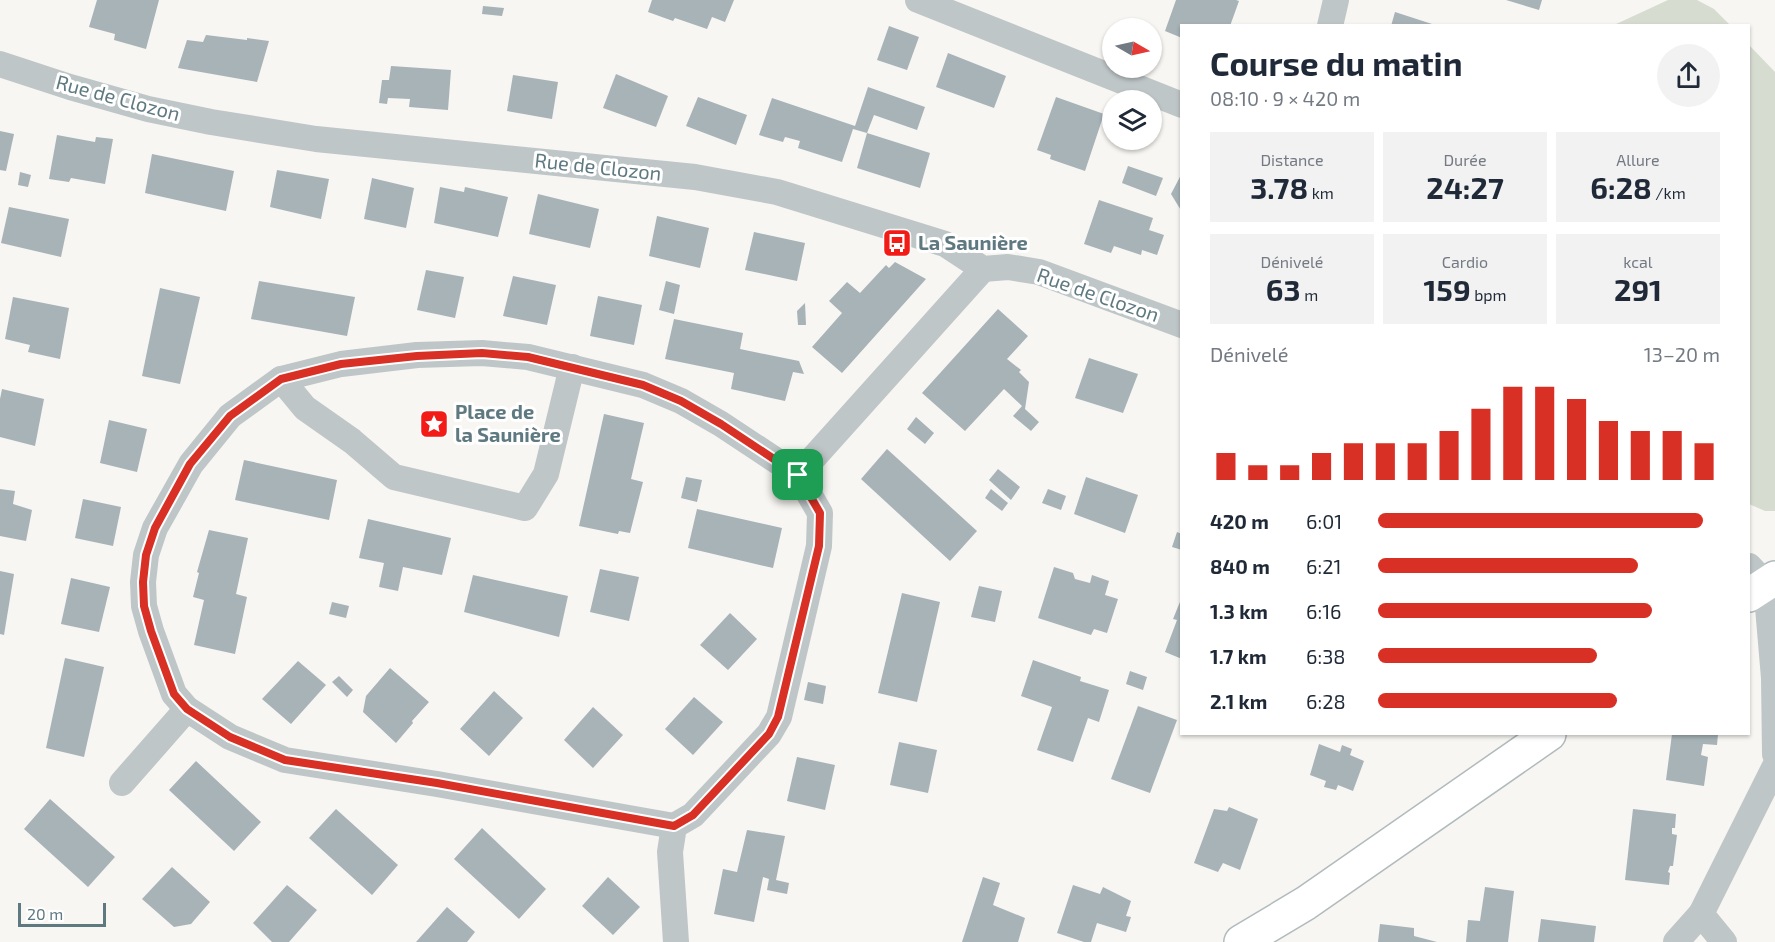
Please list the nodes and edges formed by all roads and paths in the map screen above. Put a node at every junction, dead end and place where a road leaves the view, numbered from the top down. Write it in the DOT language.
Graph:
graph roads {
  1 [pos="918,0"];
  2 [pos="1336,0"];
  3 [pos="1330,24"];
  4 [pos="0,64"];
  5 [pos="1180,104"];
  6 [pos="983,269"];
  7 [pos="1180,324"];
  8 [pos="572,367"];
  9 [pos="281,379"];
  10 [pos="798,475"];
  11 [pos="1760,581"];
  12 [pos="187,709"];
  13 [pos="1548,735"];
  14 [pos="1775,754"];
  15 [pos="1775,766"];
  16 [pos="122,783"];
  17 [pos="674,826"];
  18 [pos="1701,914"];
  19 [pos="676,942"];
  20 [pos="1241,942"];
  21 [pos="1676,942"];
  22 [pos="1724,942"];
  1 -- 5 [label="street"];
  2 -- 3 [label="street"];
  4 -- 6 [label="street, Rue de Clozon"];
  6 -- 7 [label="street, Rue de Clozon"];
  6 -- 10 [label="street"];
  8 -- 9 [label="street"];
  8 -- 9 [label="street"];
  8 -- 10 [label="street"];
  9 -- 12 [label="street"];
  10 -- 17 [label="street"];
  11 -- 14 [label="street"];
  12 -- 16 [label="street"];
  12 -- 17 [label="street"];
  13 -- 20 [label="main road"];
  15 -- 18 [label="street"];
  17 -- 19 [label="street"];
  18 -- 21 [label="street"];
  18 -- 22 [label="street"];
}
